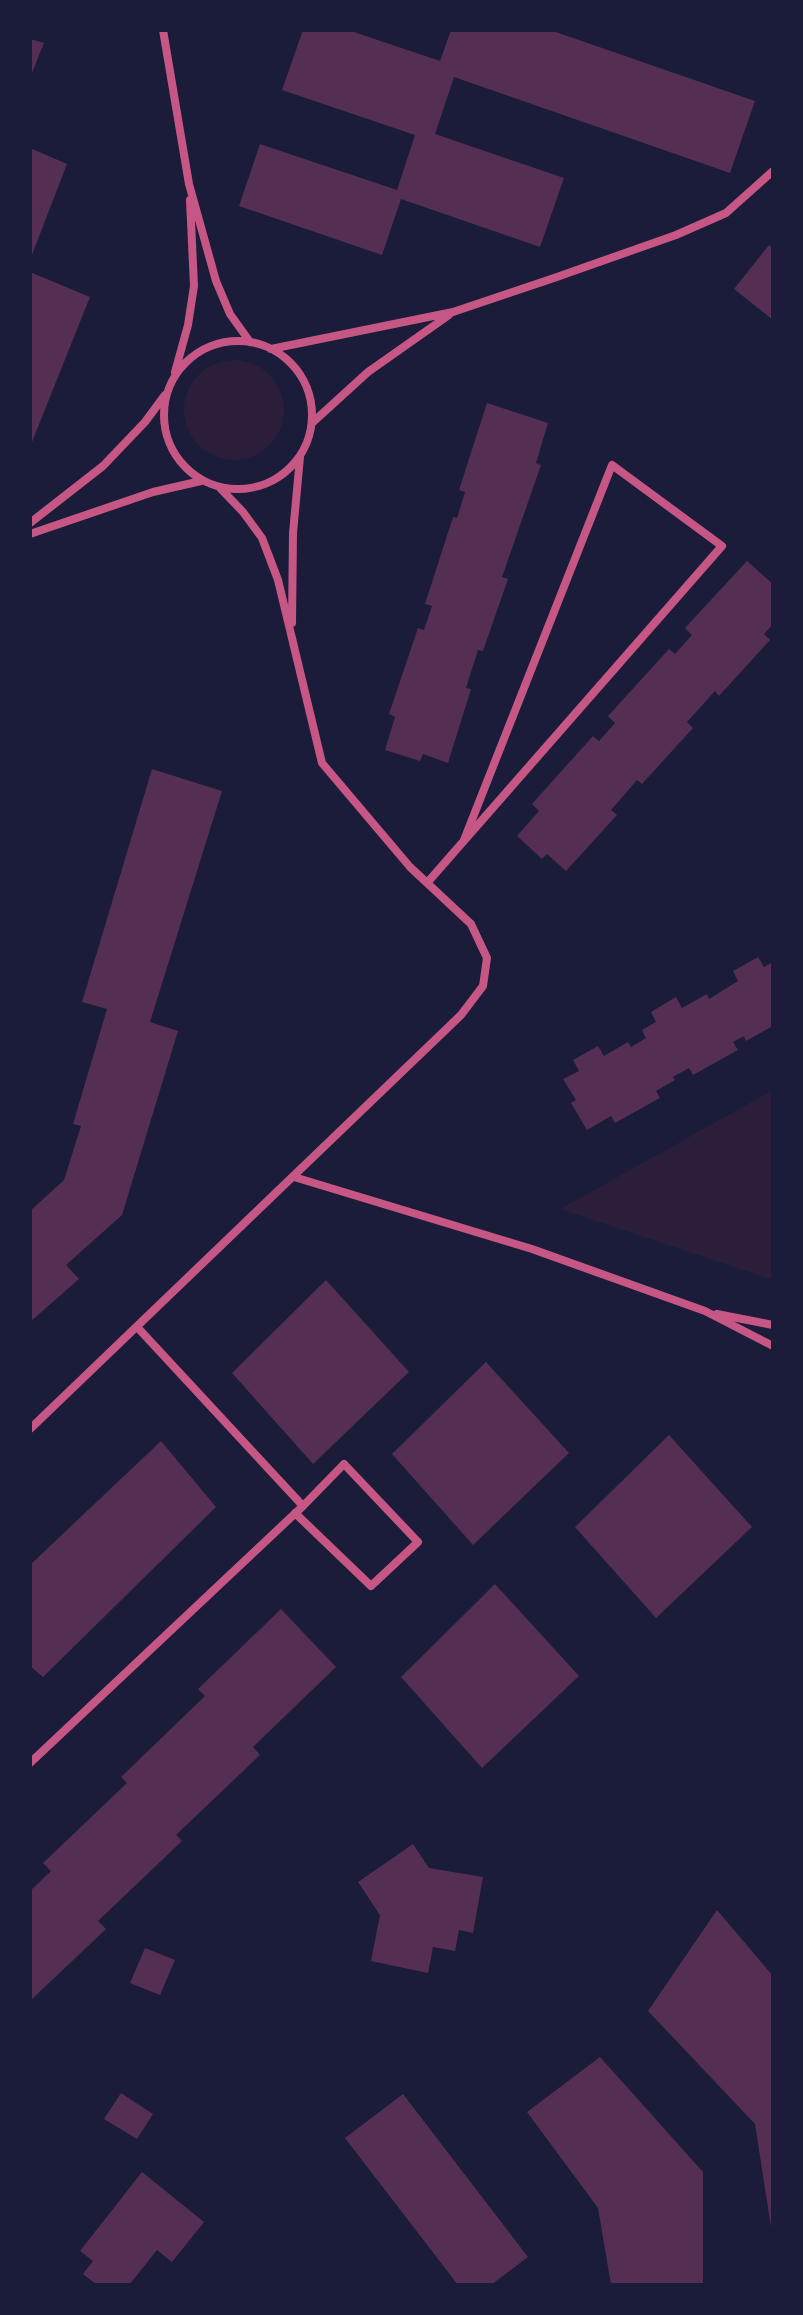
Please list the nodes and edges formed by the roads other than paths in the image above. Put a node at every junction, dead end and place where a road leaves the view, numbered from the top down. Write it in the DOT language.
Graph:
graph roads {
  1 [pos="163,30"];
  2 [pos="773,171"];
  3 [pos="189,184"];
  4 [pos="453,312"];
  5 [pos="251,342"];
  6 [pos="271,349"];
  7 [pos="174,377"];
  8 [pos="166,395"];
  9 [pos="312,423"];
  10 [pos="300,457"];
  11 [pos="201,481"];
  12 [pos="220,488"];
  13 [pos="30,523"];
  14 [pos="30,534"];
  15 [pos="292,636"];
  16 [pos="464,840"];
  17 [pos="427,883"];
  18 [pos="294,1177"];
  19 [pos="705,1311"];
  20 [pos="773,1325"];
  21 [pos="138,1328"];
  22 [pos="773,1346"];
  23 [pos="30,1429"];
  24 [pos="303,1506"];
  25 [pos="295,1513"];
  26 [pos="30,1763"];
  1 -- 3 [label="street"];
  2 -- 4 [label="street"];
  3 -- 5 [label="street"];
  3 -- 7 [label="street"];
  4 -- 6 [label="street"];
  4 -- 9 [label="street"];
  5 -- 6 [label="street"];
  5 -- 7 [label="street"];
  6 -- 9 [label="street"];
  7 -- 8 [label="street"];
  8 -- 11 [label="street"];
  8 -- 13 [label="street"];
  9 -- 10 [label="street"];
  10 -- 12 [label="street"];
  10 -- 15 [label="street"];
  11 -- 12 [label="street"];
  11 -- 14 [label="street"];
  12 -- 15 [label="street"];
  15 -- 17 [label="street"];
  16 -- 16 [label="street"];
  16 -- 17 [label="street"];
  17 -- 18 [label="street"];
  18 -- 19 [label="street"];
  18 -- 21 [label="street"];
  19 -- 20 [label="street"];
  19 -- 22 [label="street"];
  21 -- 23 [label="street"];
  21 -- 24 [label="street"];
  24 -- 25 [label="street"];
  24 -- 25 [label="street"];
  25 -- 26 [label="street"];
}
